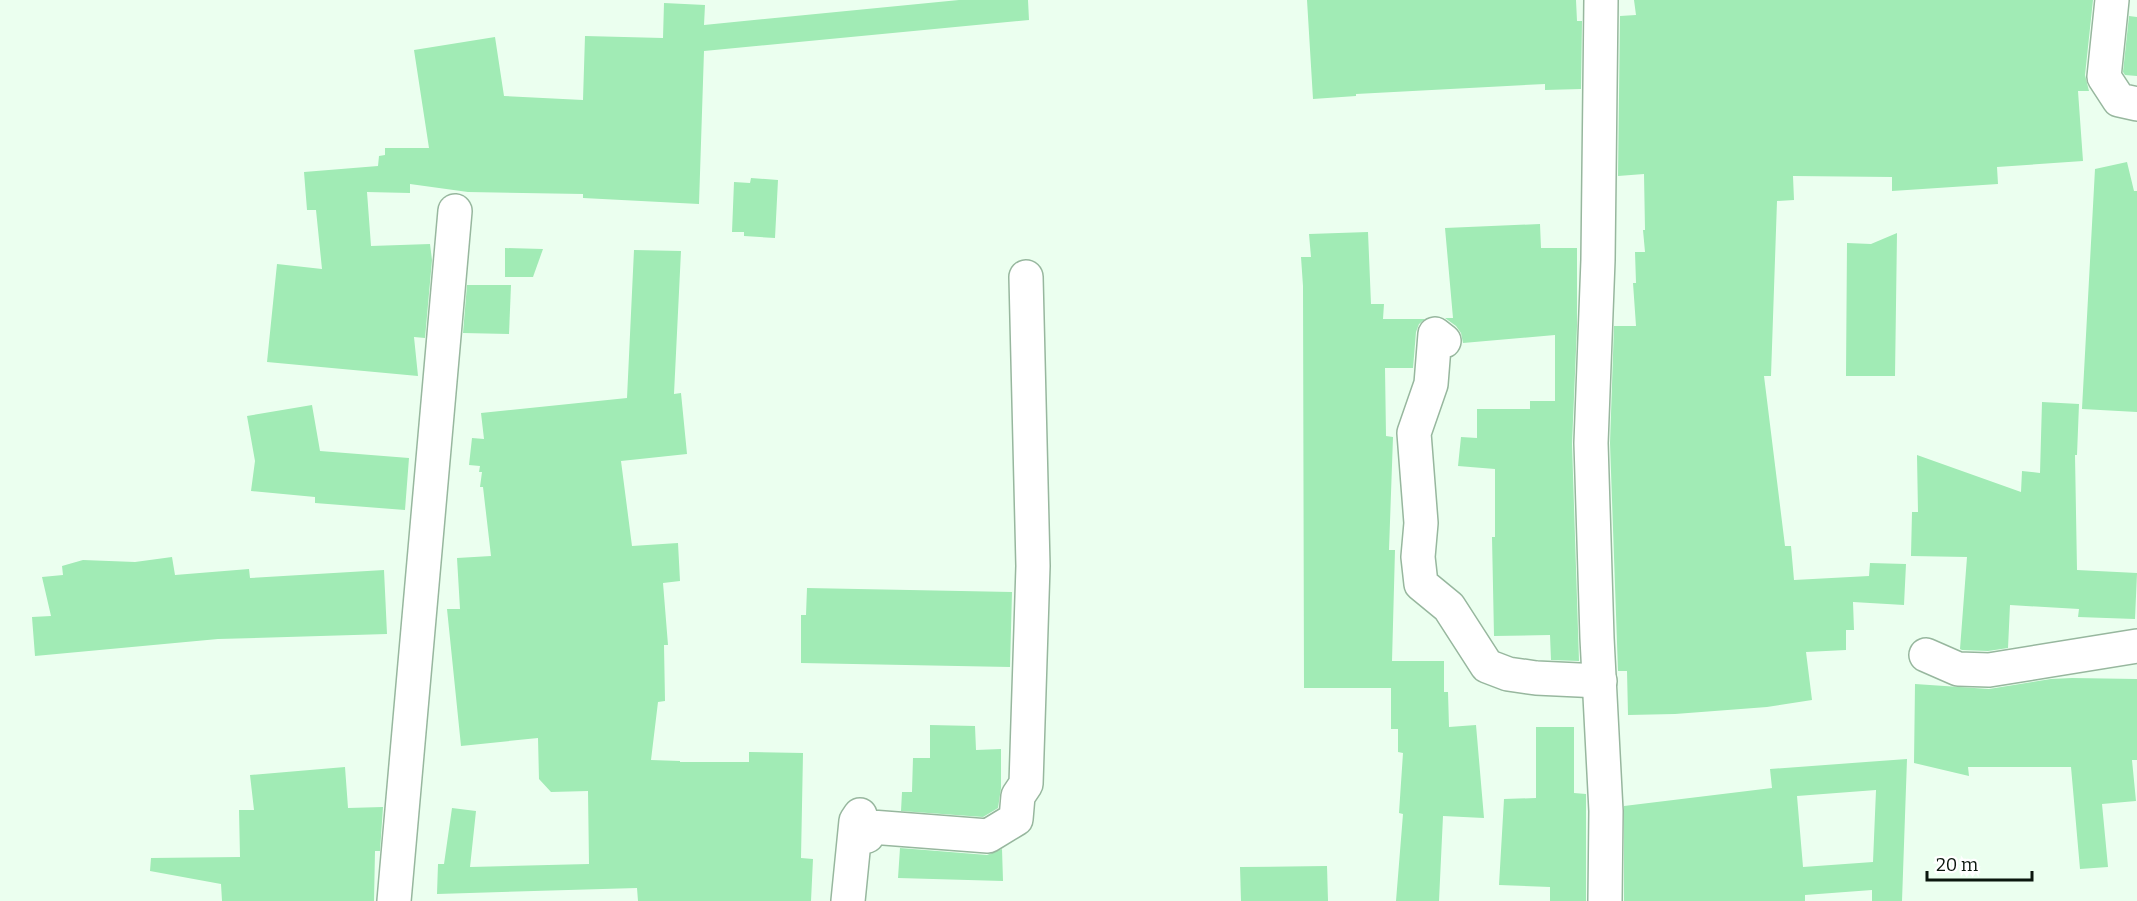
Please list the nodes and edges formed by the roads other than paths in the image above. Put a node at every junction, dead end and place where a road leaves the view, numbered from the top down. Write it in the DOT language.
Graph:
graph roads {
  1 [pos="1600,0"];
  2 [pos="2112,0"];
  3 [pos="2137,104"];
  4 [pos="455,211"];
  5 [pos="1026,277"];
  6 [pos="1444,341"];
  7 [pos="2137,646"];
  8 [pos="1926,655"];
  9 [pos="1600,681"];
  10 [pos="394,901"];
  11 [pos="848,901"];
  12 [pos="1605,901"];
  1 -- 9 [label="street"];
  2 -- 3 [label="street"];
  4 -- 10 [label="street"];
  5 -- 11 [label="street"];
  6 -- 9 [label="street"];
  7 -- 8 [label="street"];
  9 -- 12 [label="street"];
}
